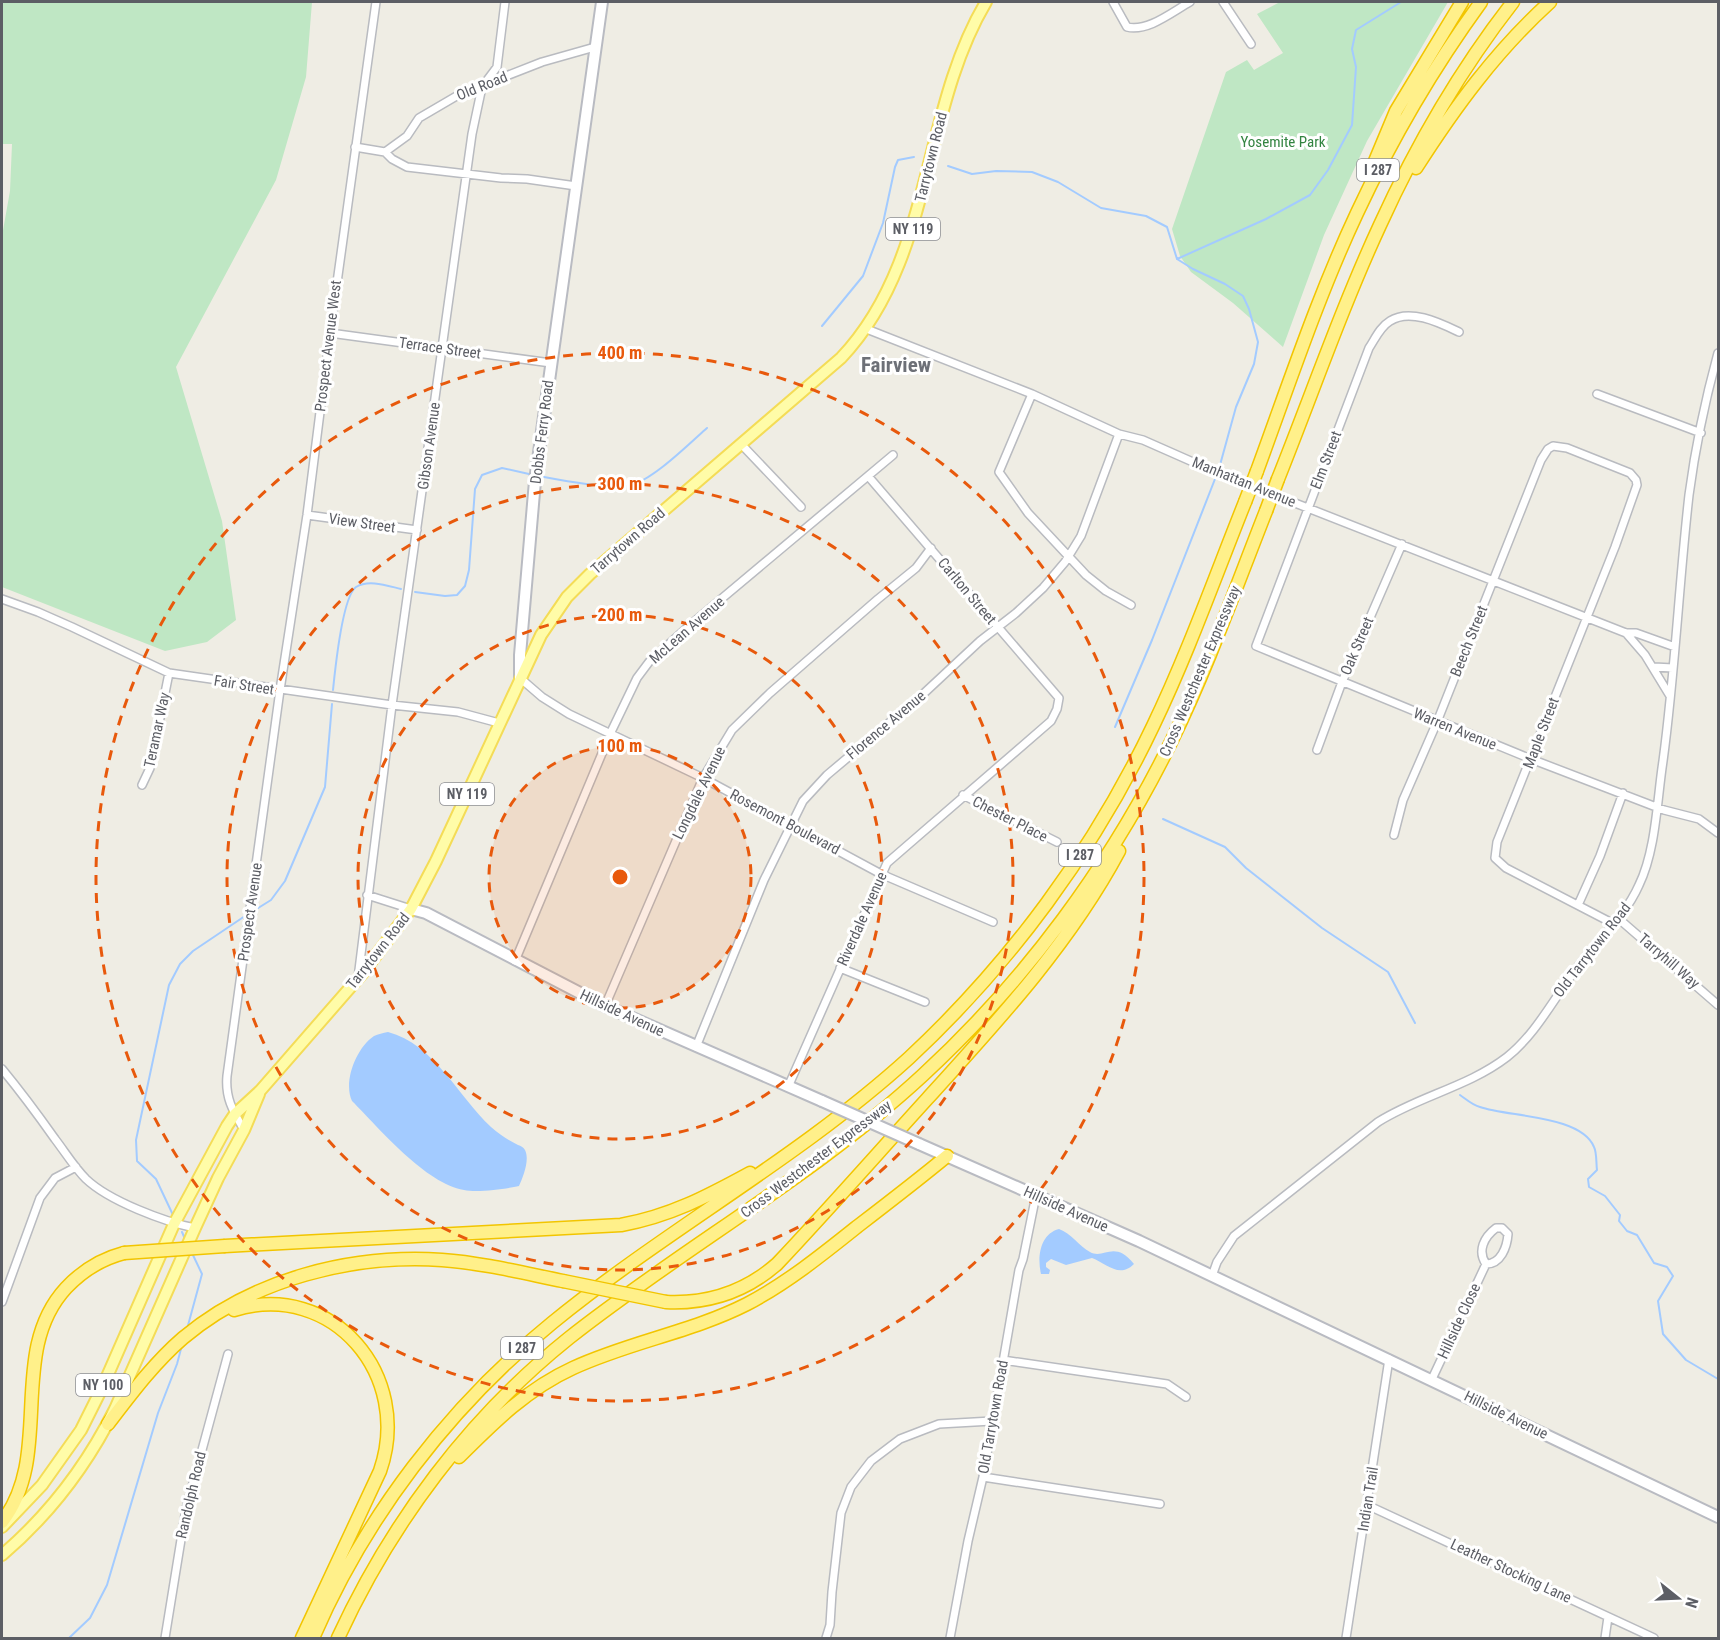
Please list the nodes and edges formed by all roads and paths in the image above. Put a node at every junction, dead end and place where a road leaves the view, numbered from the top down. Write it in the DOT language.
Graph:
graph roads {
  1 [pos="376,2"];
  2 [pos="505,2"];
  3 [pos="602,2"];
  4 [pos="986,2"];
  5 [pos="1190,2"];
  6 [pos="1223,2"];
  7 [pos="1462,2"];
  8 [pos="1481,2"];
  9 [pos="1513,2"];
  10 [pos="1550,2"];
  11 [pos="1115,5"];
  12 [pos="1251,45"];
  13 [pos="596,46"];
  14 [pos="484,84"];
  15 [pos="355,147"];
  16 [pos="385,152"];
  17 [pos="467,173"];
  18 [pos="576,186"];
  19 [pos="1356,214"];
  20 [pos="1380,225"];
  21 [pos="864,328"];
  22 [pos="1459,332"];
  23 [pos="330,333"];
  24 [pos="443,349"];
  25 [pos="1719,353"];
  26 [pos="551,363"];
  27 [pos="1597,393"];
  28 [pos="1032,394"];
  29 [pos="1701,433"];
  30 [pos="1119,434"];
  31 [pos="741,444"];
  32 [pos="1548,449"];
  33 [pos="892,455"];
  34 [pos="868,476"];
  35 [pos="801,507"];
  36 [pos="1308,507"];
  37 [pos="307,515"];
  38 [pos="417,530"];
  39 [pos="1402,544"];
  40 [pos="931,548"];
  41 [pos="1068,555"];
  42 [pos="1493,581"];
  43 [pos="2,599"];
  44 [pos="1131,604"];
  45 [pos="1587,617"];
  46 [pos="997,627"];
  47 [pos="1626,633"];
  48 [pos="1256,646"];
  49 [pos="1674,647"];
  50 [pos="1654,667"];
  51 [pos="1673,668"];
  52 [pos="169,673"];
  53 [pos="520,678"];
  54 [pos="1342,682"];
  55 [pos="280,690"];
  56 [pos="1670,696"];
  57 [pos="392,705"];
  58 [pos="1057,709"];
  59 [pos="1437,722"];
  60 [pos="499,723"];
  61 [pos="611,732"];
  62 [pos="1317,750"];
  63 [pos="1531,759"];
  64 [pos="1158,768"];
  65 [pos="703,778"];
  66 [pos="142,785"];
  67 [pos="1623,793"];
  68 [pos="963,795"];
  69 [pos="1656,807"];
  70 [pos="790,824"];
  71 [pos="1719,833"];
  72 [pos="1394,835"];
  73 [pos="1057,842"];
  74 [pos="881,874"];
  75 [pos="367,896"];
  76 [pos="1578,905"];
  77 [pos="411,909"];
  78 [pos="1617,921"];
  79 [pos="993,922"];
  80 [pos="515,961"];
  81 [pos="840,968"];
  82 [pos="358,979"];
  83 [pos="926,1002"];
  84 [pos="1719,1005"];
  85 [pos="604,1006"];
  86 [pos="696,1047"];
  87 [pos="2,1069"];
  88 [pos="788,1087"];
  89 [pos="260,1091"];
  90 [pos="235,1114"];
  91 [pos="244,1130"];
  92 [pos="813,1136"];
  93 [pos="947,1156"];
  94 [pos="76,1167"];
  95 [pos="1036,1195"];
  96 [pos="174,1224"];
  97 [pos="195,1228"];
  98 [pos="1485,1264"];
  99 [pos="1212,1276"];
  100 [pos="2,1302"];
  101 [pos="193,1330"];
  102 [pos="228,1354"];
  103 [pos="1389,1359"];
  104 [pos="1003,1360"];
  105 [pos="1432,1379"];
  106 [pos="1186,1398"];
  107 [pos="992,1421"];
  108 [pos="108,1424"];
  109 [pos="983,1477"];
  110 [pos="417,1501"];
  111 [pos="1160,1504"];
  112 [pos="1367,1504"];
  113 [pos="1719,1517"];
  114 [pos="2,1522"];
  115 [pos="2,1527"];
  116 [pos="2,1555"];
  117 [pos="1608,1617"];
  118 [pos="165,1638"];
  119 [pos="302,1638"];
  120 [pos="313,1638"];
  121 [pos="338,1638"];
  122 [pos="826,1638"];
  123 [pos="950,1638"];
  124 [pos="1346,1638"];
  125 [pos="1605,1638"];
  126 [pos="1654,1638"];
  1 -- 15 [label="street, Prospect Avenue West"];
  2 -- 14 [label="street, Gibson Avenue"];
  3 -- 13 [label="main road, Dobbs Ferry Road"];
  4 -- 21 [label="main road, Tarrytown Road / NY 119"];
  5 -- 11 [label="street"];
  6 -- 12 [label="street"];
  7 -- 19 [label="highway"];
  8 -- 19 [label="highway, Cross Westchester Expressway / I 287"];
  9 -- 20 [label="highway, Cross Westchester Expressway / I 287"];
  10 -- 20 [label="highway"];
  13 -- 14 [label="street, Old Road"];
  13 -- 18 [label="main road, Dobbs Ferry Road"];
  14 -- 16 [label="street, Old Road"];
  14 -- 17 [label="street, Gibson Avenue"];
  15 -- 16 [label="street"];
  15 -- 23 [label="street, Prospect Avenue West"];
  16 -- 17 [label="street"];
  17 -- 18 [label="street"];
  17 -- 24 [label="street, Gibson Avenue"];
  18 -- 26 [label="main road, Dobbs Ferry Road"];
  19 -- 92 [label="highway, Cross Westchester Expressway / I 287, bridge"];
  20 -- 64 [label="highway, Cross Westchester Expressway / I 287, bridge"];
  21 -- 28 [label="street, Manhattan Avenue"];
  21 -- 31 [label="main road, Tarrytown Road / NY 119"];
  22 -- 36 [label="street, Elm Street"];
  23 -- 24 [label="street, Terrace Street"];
  23 -- 37 [label="street, Prospect Avenue West"];
  24 -- 26 [label="street, Terrace Street"];
  24 -- 38 [label="street, Gibson Avenue"];
  25 -- 29 [label="street, Old Tarrytown Road"];
  26 -- 53 [label="main road, Dobbs Ferry Road"];
  27 -- 29 [label="street"];
  28 -- 30 [label="street, Manhattan Avenue"];
  28 -- 41 [label="street"];
  29 -- 49 [label="street, Old Tarrytown Road"];
  30 -- 36 [label="street, Manhattan Avenue"];
  30 -- 41 [label="street, Florence Avenue"];
  31 -- 35 [label="street"];
  31 -- 53 [label="main road, Tarrytown Road / NY 119"];
  32 -- 42 [label="street, Beech Street"];
  32 -- 45 [label="street, Maple Street"];
  33 -- 34 [label="street, McLean Avenue"];
  34 -- 40 [label="street, Carlton Street"];
  34 -- 61 [label="street, McLean Avenue"];
  36 -- 39 [label="street, Manhattan Avenue"];
  36 -- 48 [label="street, Elm Street"];
  37 -- 38 [label="street, View Street"];
  37 -- 55 [label="street, Prospect Avenue West"];
  38 -- 57 [label="street, Gibson Avenue"];
  39 -- 42 [label="street, Manhattan Avenue"];
  39 -- 54 [label="street, Oak Street"];
  40 -- 46 [label="street, Carlton Street"];
  40 -- 65 [label="street, Longdale Avenue"];
  41 -- 44 [label="street"];
  41 -- 46 [label="street, Florence Avenue"];
  42 -- 45 [label="street, Manhattan Avenue"];
  42 -- 59 [label="street, Beech Street"];
  43 -- 52 [label="street, Fair Street"];
  45 -- 47 [label="street, Manhattan Avenue"];
  45 -- 63 [label="street, Maple Street"];
  46 -- 58 [label="street, Carlton Street"];
  46 -- 70 [label="street, Florence Avenue"];
  47 -- 49 [label="street, Manhattan Avenue"];
  47 -- 50 [label="street, Manhattan Avenue"];
  48 -- 54 [label="street, Warren Avenue"];
  49 -- 51 [label="street, Old Tarrytown Road"];
  50 -- 51 [label="street"];
  50 -- 56 [label="street, Manhattan Avenue"];
  51 -- 56 [label="street, Old Tarrytown Road"];
  52 -- 55 [label="street, Fair Street"];
  52 -- 66 [label="street, Teramar Way"];
  53 -- 60 [label="main road, Tarrytown Road / NY 119"];
  53 -- 61 [label="street, Rosemont Boulevard"];
  54 -- 59 [label="street, Warren Avenue"];
  54 -- 62 [label="street, Oak Street"];
  55 -- 57 [label="street, Fair Street"];
  55 -- 90 [label="street, Prospect Avenue"];
  56 -- 69 [label="street, Old Tarrytown Road"];
  57 -- 60 [label="street, Fair Street"];
  57 -- 75 [label="street, Gibson Avenue"];
  58 -- 68 [label="street, Riverdale Avenue"];
  59 -- 63 [label="street, Warren Avenue"];
  59 -- 72 [label="street, Beech Street"];
  60 -- 77 [label="main road, Tarrytown Road / NY 119"];
  61 -- 65 [label="street, Rosemont Boulevard"];
  61 -- 80 [label="street, McLean Avenue"];
  63 -- 67 [label="street, Warren Avenue"];
  63 -- 76 [label="street, Maple Street"];
  64 -- 101 [label="highway, bridge"];
  64 -- 110 [label="highway, Cross Westchester Expressway / I 287"];
  65 -- 70 [label="street, Rosemont Boulevard"];
  65 -- 85 [label="street, Longdale Avenue"];
  67 -- 69 [label="street, Warren Avenue"];
  67 -- 76 [label="street"];
  68 -- 73 [label="street, Chester Place"];
  68 -- 74 [label="street, Riverdale Avenue"];
  69 -- 71 [label="street"];
  69 -- 78 [label="street, Old Tarrytown Road"];
  70 -- 74 [label="street, Rosemont Boulevard"];
  70 -- 86 [label="street, Florence Avenue"];
  74 -- 79 [label="street, Rosemont Boulevard"];
  74 -- 81 [label="street, Riverdale Avenue"];
  75 -- 77 [label="street"];
  75 -- 82 [label="street, Gibson Avenue"];
  76 -- 78 [label="street, Maple Street"];
  77 -- 80 [label="main road, Hillside Avenue"];
  77 -- 82 [label="main road, Tarrytown Road / NY 100"];
  78 -- 84 [label="street, Tarryhill Way"];
  78 -- 99 [label="street, Old Tarrytown Road"];
  80 -- 85 [label="main road, Hillside Avenue"];
  81 -- 83 [label="street"];
  81 -- 88 [label="street, Riverdale Avenue"];
  82 -- 89 [label="main road, Tarrytown Road / NY 100"];
  85 -- 86 [label="main road, Hillside Avenue"];
  86 -- 88 [label="main road, Hillside Avenue"];
  87 -- 94 [label="street"];
  88 -- 93 [label="main road, Hillside Avenue, bridge"];
  89 -- 90 [label="main road, Tarrytown Road / NY 100"];
  89 -- 91 [label="main road, Tarrytown Road / NY 100"];
  90 -- 91 [label="street, Prospect Avenue"];
  90 -- 96 [label="main road, Tarrytown Road / NY 100"];
  91 -- 97 [label="main road, Tarrytown Road / NY 100"];
  92 -- 114 [label="highway, bridge"];
  92 -- 120 [label="highway, Cross Westchester Expressway / I 287"];
  93 -- 95 [label="main road, Hillside Avenue"];
  93 -- 110 [label="highway"];
  94 -- 96 [label="street"];
  94 -- 100 [label="street"];
  95 -- 99 [label="main road, Hillside Avenue"];
  95 -- 104 [label="street, Old Tarrytown Road"];
  96 -- 97 [label="street"];
  96 -- 115 [label="main road, Tarrytown Road / NY 100"];
  97 -- 108 [label="main road, Tarrytown Road / NY 100"];
  98 -- 98 [label="street, Hillside Close"];
  98 -- 105 [label="street, Hillside Close"];
  99 -- 103 [label="main road, Hillside Avenue"];
  101 -- 108 [label="highway"];
  101 -- 119 [label="highway"];
  102 -- 118 [label="street, Randolph Road"];
  103 -- 105 [label="main road, Hillside Avenue"];
  103 -- 112 [label="street, Indian Trail"];
  104 -- 106 [label="street"];
  104 -- 107 [label="street, Old Tarrytown Road"];
  105 -- 113 [label="main road, Hillside Avenue"];
  107 -- 109 [label="street, Old Tarrytown Road"];
  107 -- 122 [label="street"];
  108 -- 116 [label="main road, Tarrytown Road / NY 100"];
  109 -- 111 [label="street"];
  109 -- 123 [label="street, Old Tarrytown Road"];
  110 -- 121 [label="highway, Cross Westchester Expressway / I 287"];
  112 -- 117 [label="street, Leather Stocking Lane"];
  112 -- 124 [label="street, Indian Trail"];
  117 -- 125 [label="street"];
  117 -- 126 [label="street, Leather Stocking Lane"];
}
